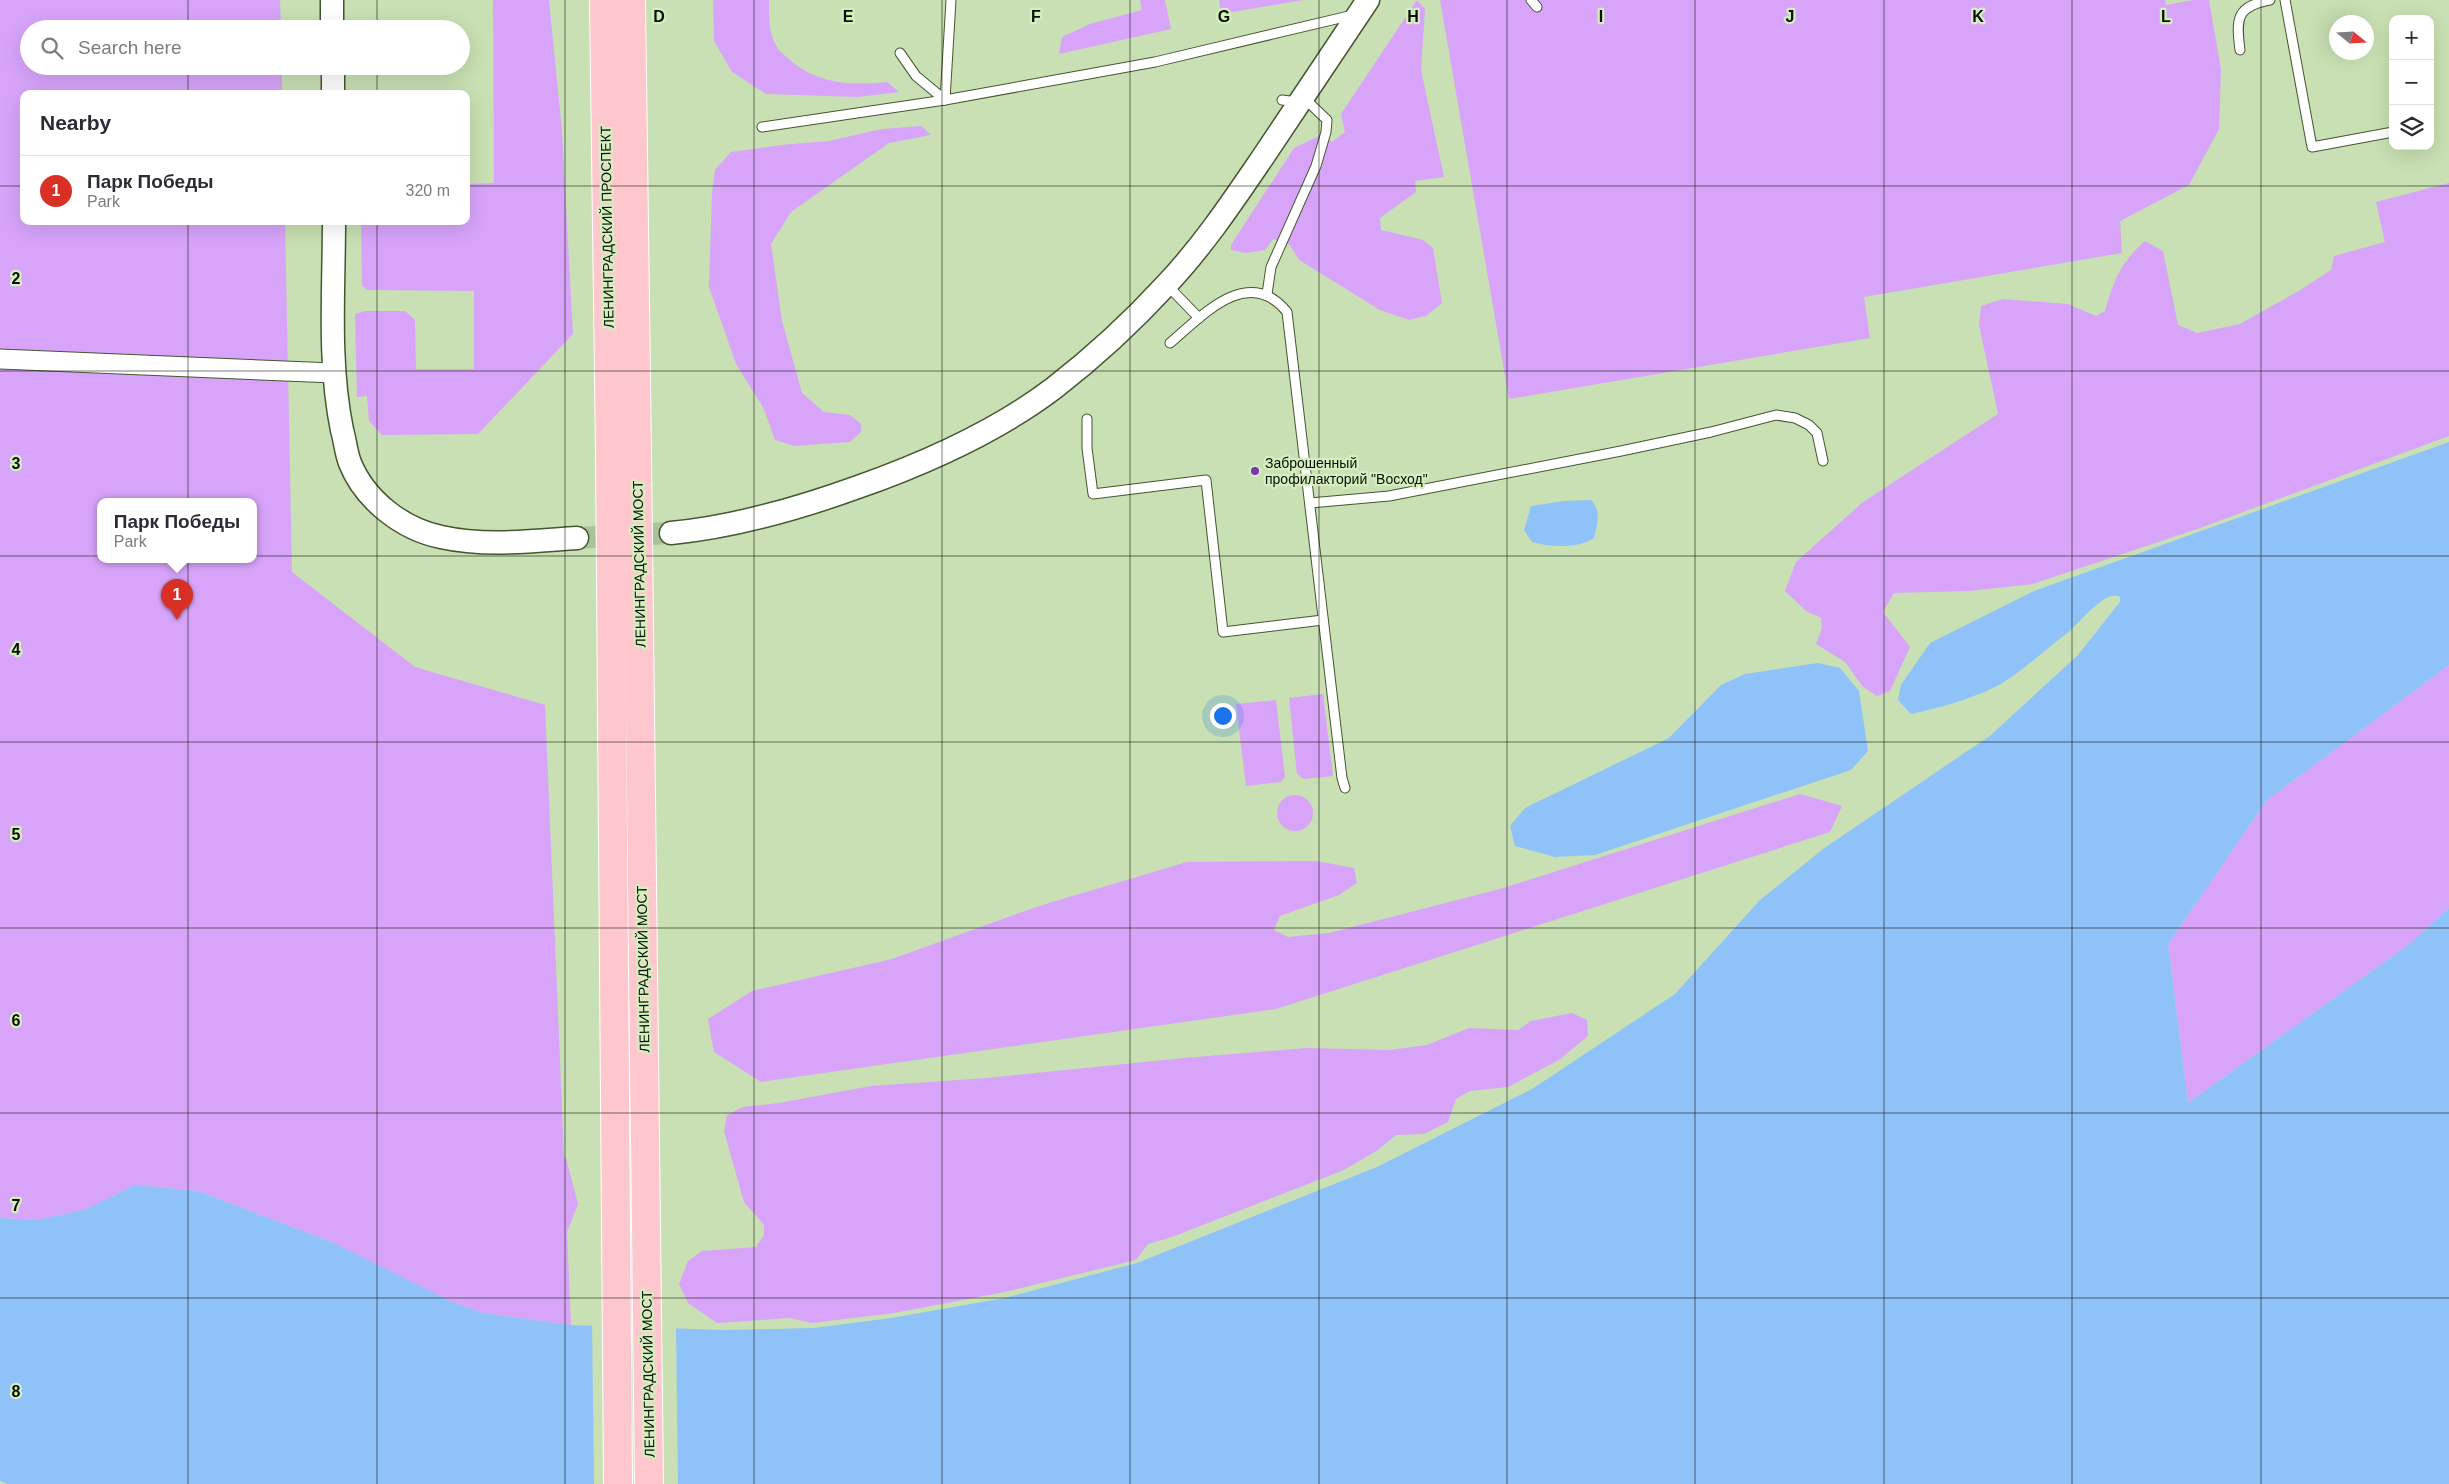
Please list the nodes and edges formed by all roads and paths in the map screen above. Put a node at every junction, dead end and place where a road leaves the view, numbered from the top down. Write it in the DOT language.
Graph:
graph roads {
  1 [pos="332,0"];
  2 [pos="592,0"];
  3 [pos="604,0"];
  4 [pos="631,0"];
  5 [pos="951,0"];
  6 [pos="2270,0"];
  7 [pos="2285,0"];
  8 [pos="1363,7"];
  9 [pos="332,20"];
  10 [pos="2240,50"];
  11 [pos="900,53"];
  12 [pos="605,62"];
  13 [pos="333,75"];
  14 [pos="333,90"];
  15 [pos="945,100"];
  16 [pos="1295,100"];
  17 [pos="762,127"];
  18 [pos="2389,133"];
  19 [pos="334,225"];
  20 [pos="1167,284"];
  21 [pos="1267,294"];
  22 [pos="1199,318"];
  23 [pos="1170,344"];
  24 [pos="0,359"];
  25 [pos="334,373"];
  26 [pos="1087,419"];
  27 [pos="638,453"];
  28 [pos="610,454"];
  29 [pos="1823,461"];
  30 [pos="1310,503"];
  31 [pos="670,533"];
  32 [pos="577,538"];
  33 [pos="1323,620"];
  34 [pos="1345,788"];
  35 [pos="618,1484"];
  36 [pos="649,1484"];
  1 -- 9 [label="street"];
  2 -- 12 [label="street"];
  3 -- 12 [label="main road, ЛЕНИНГРАДСКИЙ ПРОСПЕКТ"];
  4 -- 27 [label="main road, ЛЕНИНГРАДСКИЙ ПРОСПЕКТ"];
  5 -- 15 [label="lane"];
  6 -- 10 [label="lane"];
  7 -- 18 [label="lane"];
  8 -- 15 [label="lane"];
  8 -- 16 [label="street"];
  11 -- 15 [label="lane"];
  12 -- 28 [label="main road, ЛЕНИНГРАДСКИЙ ПРОСПЕКТ"];
  13 -- 14 [label="street"];
  15 -- 17 [label="lane"];
  16 -- 20 [label="street"];
  16 -- 21 [label="lane"];
  19 -- 25 [label="street"];
  20 -- 22 [label="lane"];
  20 -- 31 [label="street"];
  21 -- 22 [label="lane"];
  21 -- 30 [label="lane"];
  22 -- 23 [label="lane"];
  24 -- 25 [label="street"];
  25 -- 32 [label="street"];
  26 -- 33 [label="lane"];
  27 -- 36 [label="main road, ЛЕНИНГРАДСКИЙ МОСТ, bridge"];
  28 -- 35 [label="main road, ЛЕНИНГРАДСКИЙ МОСТ, bridge"];
  29 -- 30 [label="lane"];
  30 -- 33 [label="lane"];
  33 -- 34 [label="lane"];
}
